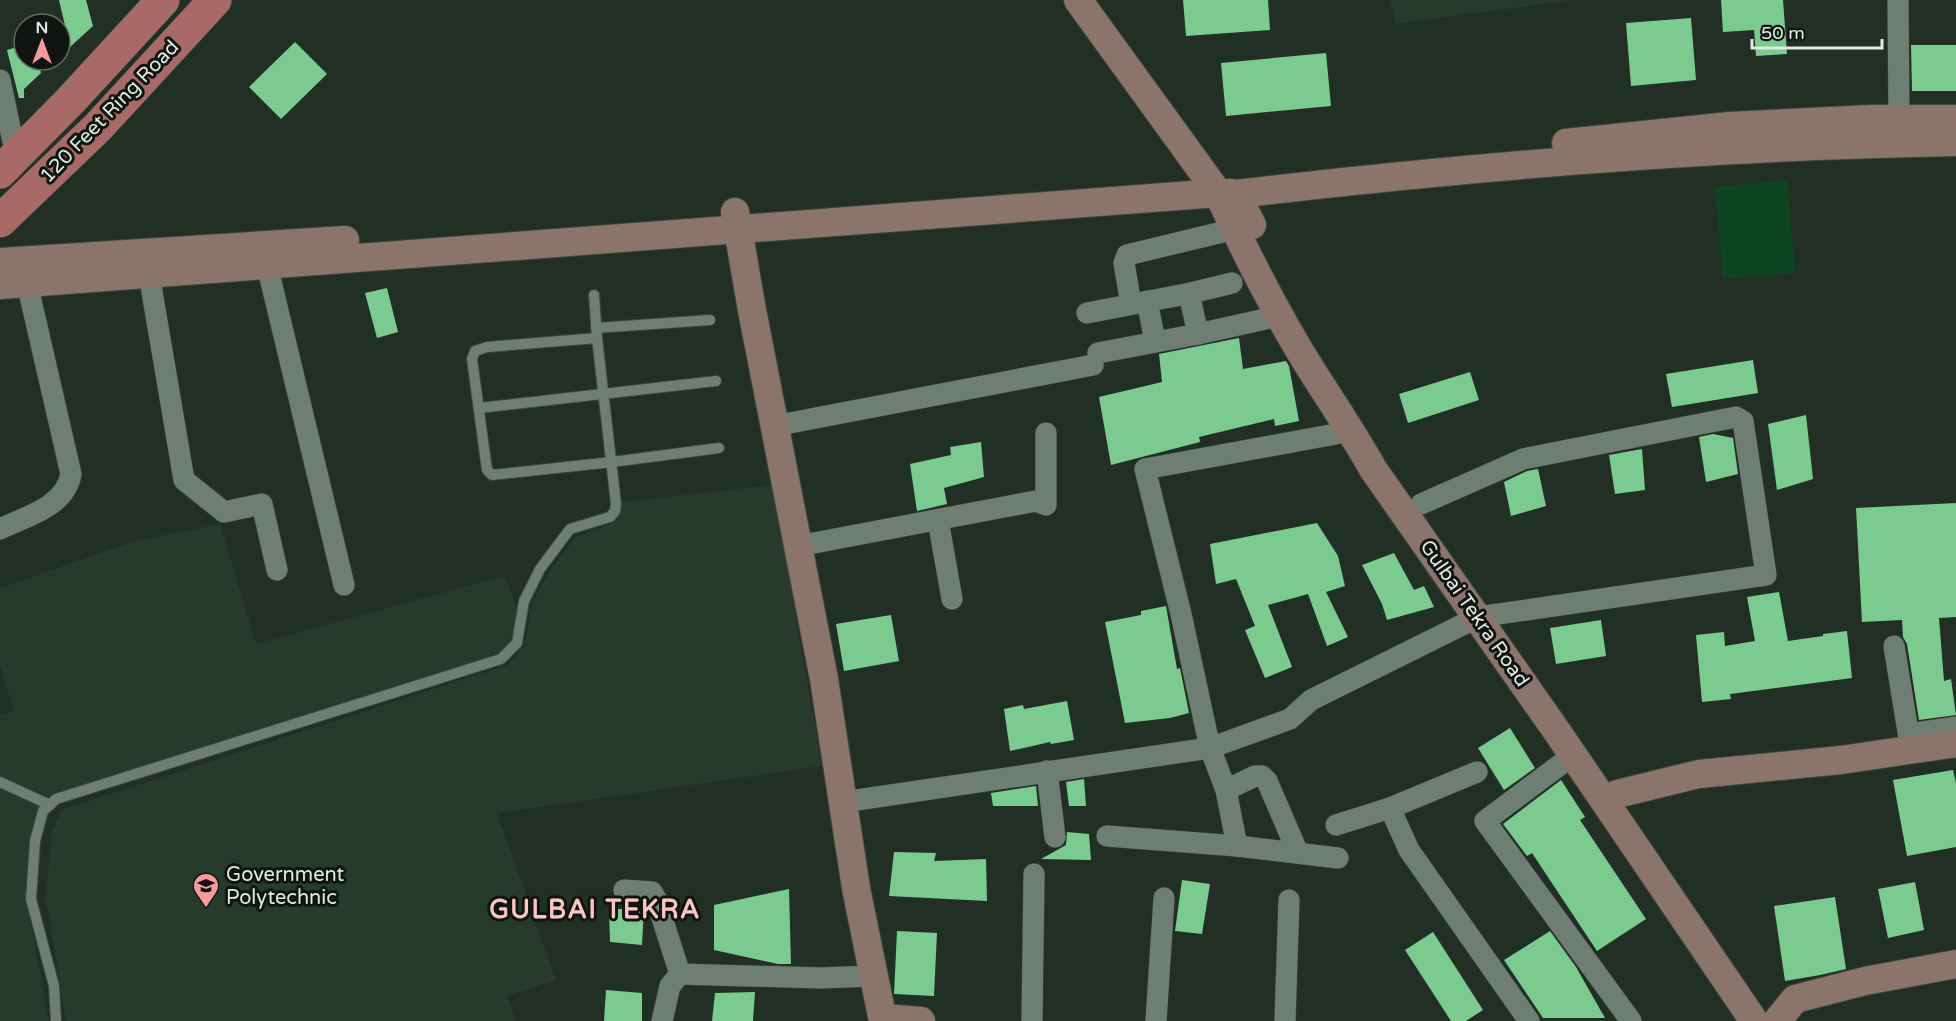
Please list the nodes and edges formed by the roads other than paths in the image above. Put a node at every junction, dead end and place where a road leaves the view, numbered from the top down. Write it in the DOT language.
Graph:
graph roads {
  1 [pos="163,0"];
  2 [pos="215,0"];
  3 [pos="1078,0"];
  4 [pos="1098,0"];
  5 [pos="1898,0"];
  6 [pos="0,80"];
  7 [pos="1899,119"];
  8 [pos="1956,119"];
  9 [pos="1956,142"];
  10 [pos="8,164"];
  11 [pos="1222,185"];
  12 [pos="736,220"];
  13 [pos="0,221"];
  14 [pos="1234,230"];
  15 [pos="0,262"];
  16 [pos="267,265"];
  17 [pos="149,274"];
  18 [pos="1232,283"];
  19 [pos="14,284"];
  20 [pos="1191,293"];
  21 [pos="594,295"];
  22 [pos="1139,302"];
  23 [pos="1087,313"];
  24 [pos="1279,316"];
  25 [pos="710,320"];
  26 [pos="596,333"];
  27 [pos="1198,334"];
  28 [pos="1155,341"];
  29 [pos="717,381"];
  30 [pos="603,394"];
  31 [pos="479,408"];
  32 [pos="774,426"];
  33 [pos="1352,431"];
  34 [pos="1046,433"];
  35 [pos="719,448"];
  36 [pos="612,462"];
  37 [pos="1421,504"];
  38 [pos="938,520"];
  39 [pos="0,529"];
  40 [pos="798,546"];
  41 [pos="277,570"];
  42 [pos="344,585"];
  43 [pos="952,599"];
  44 [pos="1487,616"];
  45 [pos="1894,646"];
  46 [pos="1956,727"];
  47 [pos="1910,742"];
  48 [pos="1956,743"];
  49 [pos="1210,748"];
  50 [pos="1573,755"];
  51 [pos="1047,771"];
  52 [pos="1477,772"];
  53 [pos="0,782"];
  54 [pos="1226,790"];
  55 [pos="1617,794"];
  56 [pos="843,802"];
  57 [pos="50,805"];
  58 [pos="1390,808"];
  59 [pos="1336,825"];
  60 [pos="1107,836"];
  61 [pos="1055,837"];
  62 [pos="1237,846"];
  63 [pos="1298,854"];
  64 [pos="1338,858"];
  65 [pos="1034,874"];
  66 [pos="624,890"];
  67 [pos="1164,898"];
  68 [pos="1289,900"];
  69 [pos="1956,964"];
  70 [pos="680,974"];
  71 [pos="873,976"];
  72 [pos="883,1020"];
  73 [pos="56,1021"];
  74 [pos="662,1021"];
  75 [pos="921,1021"];
  76 [pos="1032,1021"];
  77 [pos="1156,1021"];
  78 [pos="1285,1021"];
  79 [pos="1529,1021"];
  80 [pos="1631,1021"];
  81 [pos="1754,1021"];
  82 [pos="1776,1021"];
  1 -- 10 [label="main road, 120 Feet Ring Road"];
  2 -- 13 [label="main road, 120 Feet Ring Road"];
  3 -- 11 [label="main road, Gulbai Tekra Road"];
  4 -- 11 [label="main road, Gulbai Tekra Road"];
  5 -- 7 [label="street"];
  6 -- 10 [label="street"];
  7 -- 8 [label="main road"];
  7 -- 11 [label="main road"];
  9 -- 11 [label="main road"];
  11 -- 12 [label="main road"];
  11 -- 14 [label="main road, Gulbai Tekra Road"];
  11 -- 37 [label="main road, Gulbai Tekra Road"];
  12 -- 15 [label="main road"];
  12 -- 16 [label="main road"];
  12 -- 32 [label="main road"];
  14 -- 22 [label="street"];
  14 -- 24 [label="main road, Gulbai Tekra Road"];
  16 -- 17 [label="main road"];
  16 -- 42 [label="street"];
  17 -- 19 [label="main road"];
  17 -- 41 [label="street"];
  18 -- 20 [label="street"];
  19 -- 39 [label="street"];
  20 -- 22 [label="street"];
  20 -- 27 [label="street"];
  21 -- 26 [label="lane"];
  22 -- 23 [label="street"];
  22 -- 28 [label="street"];
  24 -- 27 [label="street"];
  24 -- 33 [label="main road, Gulbai Tekra Road"];
  25 -- 26 [label="lane"];
  26 -- 30 [label="lane"];
  26 -- 31 [label="lane"];
  27 -- 28 [label="street"];
  28 -- 32 [label="street"];
  29 -- 30 [label="lane"];
  30 -- 31 [label="lane"];
  30 -- 36 [label="lane"];
  31 -- 36 [label="lane"];
  32 -- 40 [label="main road"];
  33 -- 44 [label="main road, Gulbai Tekra Road"];
  33 -- 49 [label="street"];
  34 -- 38 [label="street"];
  35 -- 36 [label="lane"];
  36 -- 57 [label="lane"];
  37 -- 44 [label="main road, Gulbai Tekra Road"];
  37 -- 44 [label="street"];
  38 -- 40 [label="street"];
  38 -- 43 [label="street"];
  40 -- 56 [label="main road"];
  44 -- 49 [label="street"];
  44 -- 50 [label="main road, Gulbai Tekra Road"];
  44 -- 55 [label="main road, Gulbai Tekra Road"];
  45 -- 47 [label="street"];
  46 -- 47 [label="street"];
  47 -- 48 [label="main road"];
  47 -- 55 [label="main road"];
  49 -- 51 [label="street"];
  49 -- 54 [label="street"];
  50 -- 80 [label="street"];
  50 -- 81 [label="main road, Gulbai Tekra Road"];
  51 -- 56 [label="street"];
  51 -- 61 [label="street"];
  52 -- 58 [label="street"];
  53 -- 57 [label="lane"];
  54 -- 62 [label="street"];
  54 -- 63 [label="street"];
  55 -- 82 [label="main road, Gulbai Tekra Road"];
  56 -- 71 [label="main road"];
  57 -- 73 [label="lane"];
  58 -- 59 [label="street"];
  58 -- 79 [label="street"];
  60 -- 62 [label="street"];
  62 -- 63 [label="street"];
  63 -- 64 [label="street"];
  65 -- 76 [label="street"];
  66 -- 70 [label="street"];
  67 -- 77 [label="street"];
  68 -- 78 [label="street"];
  69 -- 82 [label="main road"];
  70 -- 71 [label="street"];
  70 -- 74 [label="street"];
  71 -- 72 [label="main road"];
  72 -- 75 [label="main road"];
}
